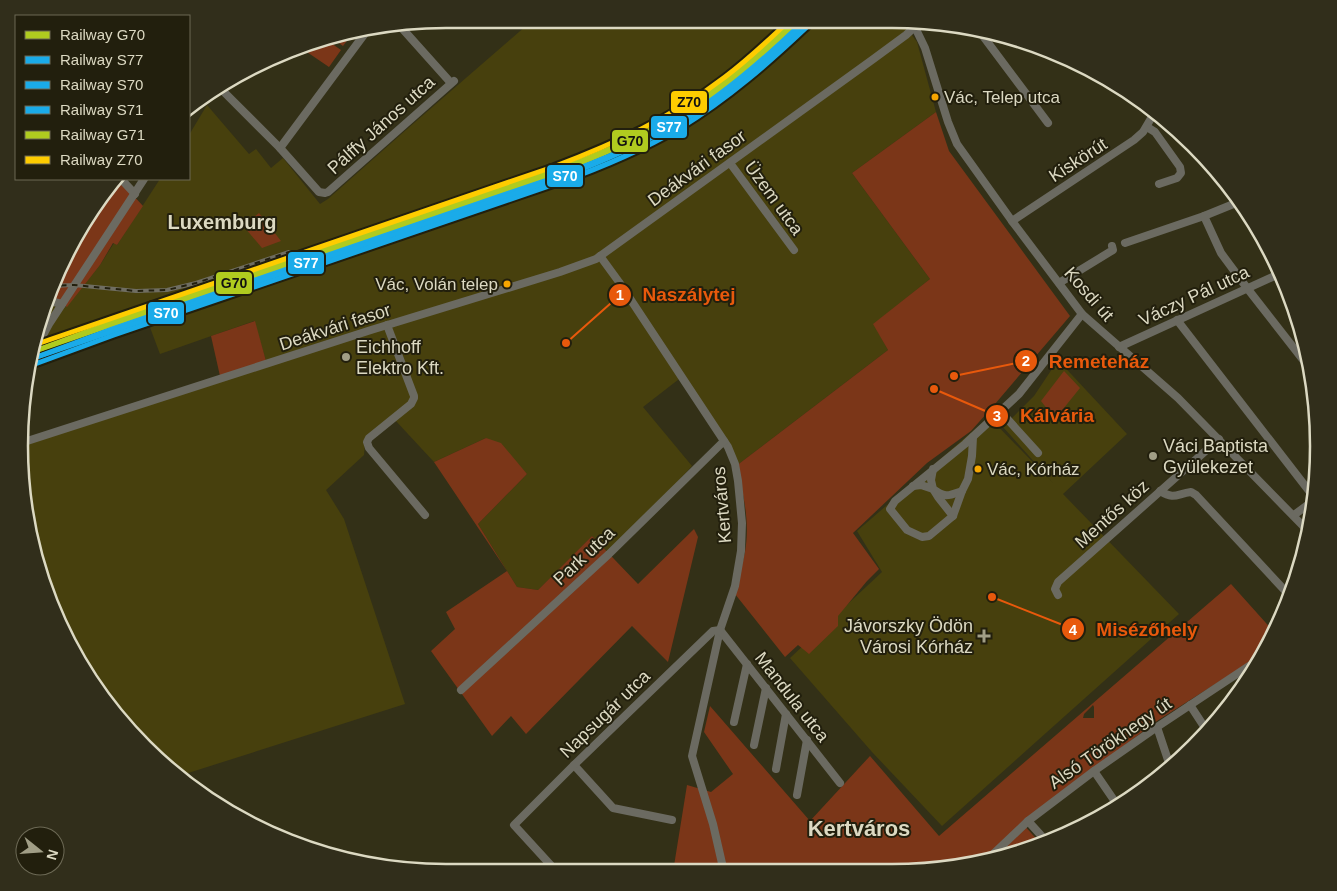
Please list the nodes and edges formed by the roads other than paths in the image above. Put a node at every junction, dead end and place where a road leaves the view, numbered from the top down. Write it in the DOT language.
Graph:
graph roads {
  1 [pos="910,28"];
  2 [pos="917,28"];
  3 [pos="403,30"];
  4 [pos="363,36"];
  5 [pos="985,39"];
  6 [pos="224,92"];
  7 [pos="1152,119"];
  8 [pos="1048,123"];
  9 [pos="1146,127"];
  10 [pos="280,148"];
  11 [pos="730,163"];
  12 [pos="143,180"];
  13 [pos="122,181"];
  14 [pos="1159,184"];
  15 [pos="134,194"];
  16 [pos="1233,204"];
  17 [pos="1204,216"];
  18 [pos="1012,221"];
  19 [pos="1125,243"];
  20 [pos="1112,246"];
  21 [pos="794,250"];
  22 [pos="600,256"];
  23 [pos="1273,276"];
  24 [pos="1059,283"];
  25 [pos="1247,288"];
  26 [pos="53,302"];
  27 [pos="62,304"];
  28 [pos="1082,314"];
  29 [pos="1177,320"];
  30 [pos="387,326"];
  31 [pos="42,337"];
  32 [pos="1119,347"];
  33 [pos="1299,354"];
  34 [pos="1001,412"];
  35 [pos="973,437"];
  36 [pos="1219,439"];
  37 [pos="28,441"];
  38 [pos="724,441"];
  39 [pos="1038,453"];
  40 [pos="933,469"];
  41 [pos="913,486"];
  42 [pos="933,489"];
  43 [pos="1307,489"];
  44 [pos="962,491"];
  45 [pos="1160,491"];
  46 [pos="1305,508"];
  47 [pos="425,515"];
  48 [pos="954,516"];
  49 [pos="1294,516"];
  50 [pos="1302,524"];
  51 [pos="1284,589"];
  52 [pos="1058,595"];
  53 [pos="720,630"];
  54 [pos="747,664"];
  55 [pos="1240,676"];
  56 [pos="766,688"];
  57 [pos="461,690"];
  58 [pos="1190,705"];
  59 [pos="786,714"];
  60 [pos="734,722"];
  61 [pos="1203,724"];
  62 [pos="1158,727"];
  63 [pos="806,740"];
  64 [pos="754,745"];
  65 [pos="1168,759"];
  66 [pos="574,765"];
  67 [pos="776,769"];
  68 [pos="1094,771"];
  69 [pos="840,782"];
  70 [pos="797,795"];
  71 [pos="1113,799"];
  72 [pos="672,820"];
  73 [pos="1028,821"];
  74 [pos="1041,836"];
  75 [pos="998,849"];
  76 [pos="550,864"];
  77 [pos="722,864"];
  1 -- 11 [label="street, Deákvári fasor"];
  2 -- 18 [label="street, Kosdi út"];
  3 -- 10 [label="street, Pálffy János utca"];
  4 -- 10 [label="street"];
  5 -- 8 [label="street"];
  6 -- 10 [label="street"];
  7 -- 9 [label="street, Kiskörút"];
  9 -- 14 [label="street"];
  9 -- 18 [label="street, Kiskörút"];
  11 -- 21 [label="street, Üzem utca"];
  11 -- 22 [label="street, Deákvári fasor"];
  12 -- 15 [label="street"];
  13 -- 15 [label="street"];
  15 -- 27 [label="street"];
  16 -- 17 [label="street"];
  17 -- 19 [label="street"];
  17 -- 25 [label="street"];
  18 -- 24 [label="street, Kosdi út"];
  20 -- 24 [label="street"];
  22 -- 30 [label="street, Deákvári fasor"];
  22 -- 38 [label="street, Kertváros"];
  23 -- 25 [label="street, Váczy Pál utca"];
  24 -- 28 [label="street, Kosdi út"];
  25 -- 29 [label="street, Váczy Pál utca"];
  25 -- 33 [label="street"];
  26 -- 27 [label="street"];
  27 -- 31 [label="street"];
  28 -- 32 [label="street, Kosdi út"];
  28 -- 34 [label="street"];
  29 -- 32 [label="street, Váczy Pál utca"];
  29 -- 43 [label="street"];
  30 -- 37 [label="street, Deákvári fasor"];
  30 -- 47 [label="street"];
  32 -- 36 [label="street, Kosdi út"];
  34 -- 35 [label="street"];
  34 -- 39 [label="street"];
  35 -- 40 [label="street"];
  35 -- 44 [label="street"];
  36 -- 45 [label="street, Mentős köz"];
  36 -- 49 [label="street, Kosdi út"];
  38 -- 53 [label="street, Kertváros"];
  38 -- 57 [label="street, Park utca"];
  40 -- 41 [label="street"];
  40 -- 42 [label="street"];
  41 -- 42 [label="street"];
  41 -- 48 [label="street"];
  42 -- 44 [label="street"];
  42 -- 48 [label="street"];
  44 -- 48 [label="street"];
  45 -- 51 [label="street"];
  45 -- 52 [label="street, Mentős köz"];
  46 -- 49 [label="street"];
  49 -- 50 [label="street, Kosdi út"];
  53 -- 54 [label="street, Mandula utca"];
  53 -- 66 [label="street, Napsugár utca"];
  53 -- 77 [label="street, Kertváros"];
  54 -- 56 [label="street, Mandula utca"];
  54 -- 60 [label="street"];
  55 -- 58 [label="street, Alsó Törökhegy út"];
  56 -- 59 [label="street, Mandula utca"];
  56 -- 64 [label="street"];
  58 -- 61 [label="street"];
  58 -- 62 [label="street, Alsó Törökhegy út"];
  59 -- 63 [label="street, Mandula utca"];
  59 -- 67 [label="street"];
  62 -- 65 [label="street"];
  62 -- 68 [label="street, Alsó Törökhegy út"];
  63 -- 69 [label="street, Mandula utca"];
  63 -- 70 [label="street"];
  66 -- 72 [label="street"];
  66 -- 76 [label="street, Napsugár utca"];
  68 -- 71 [label="street"];
  68 -- 73 [label="street, Alsó Törökhegy út"];
  73 -- 74 [label="street"];
  73 -- 75 [label="street, Alsó Törökhegy út"];
}
